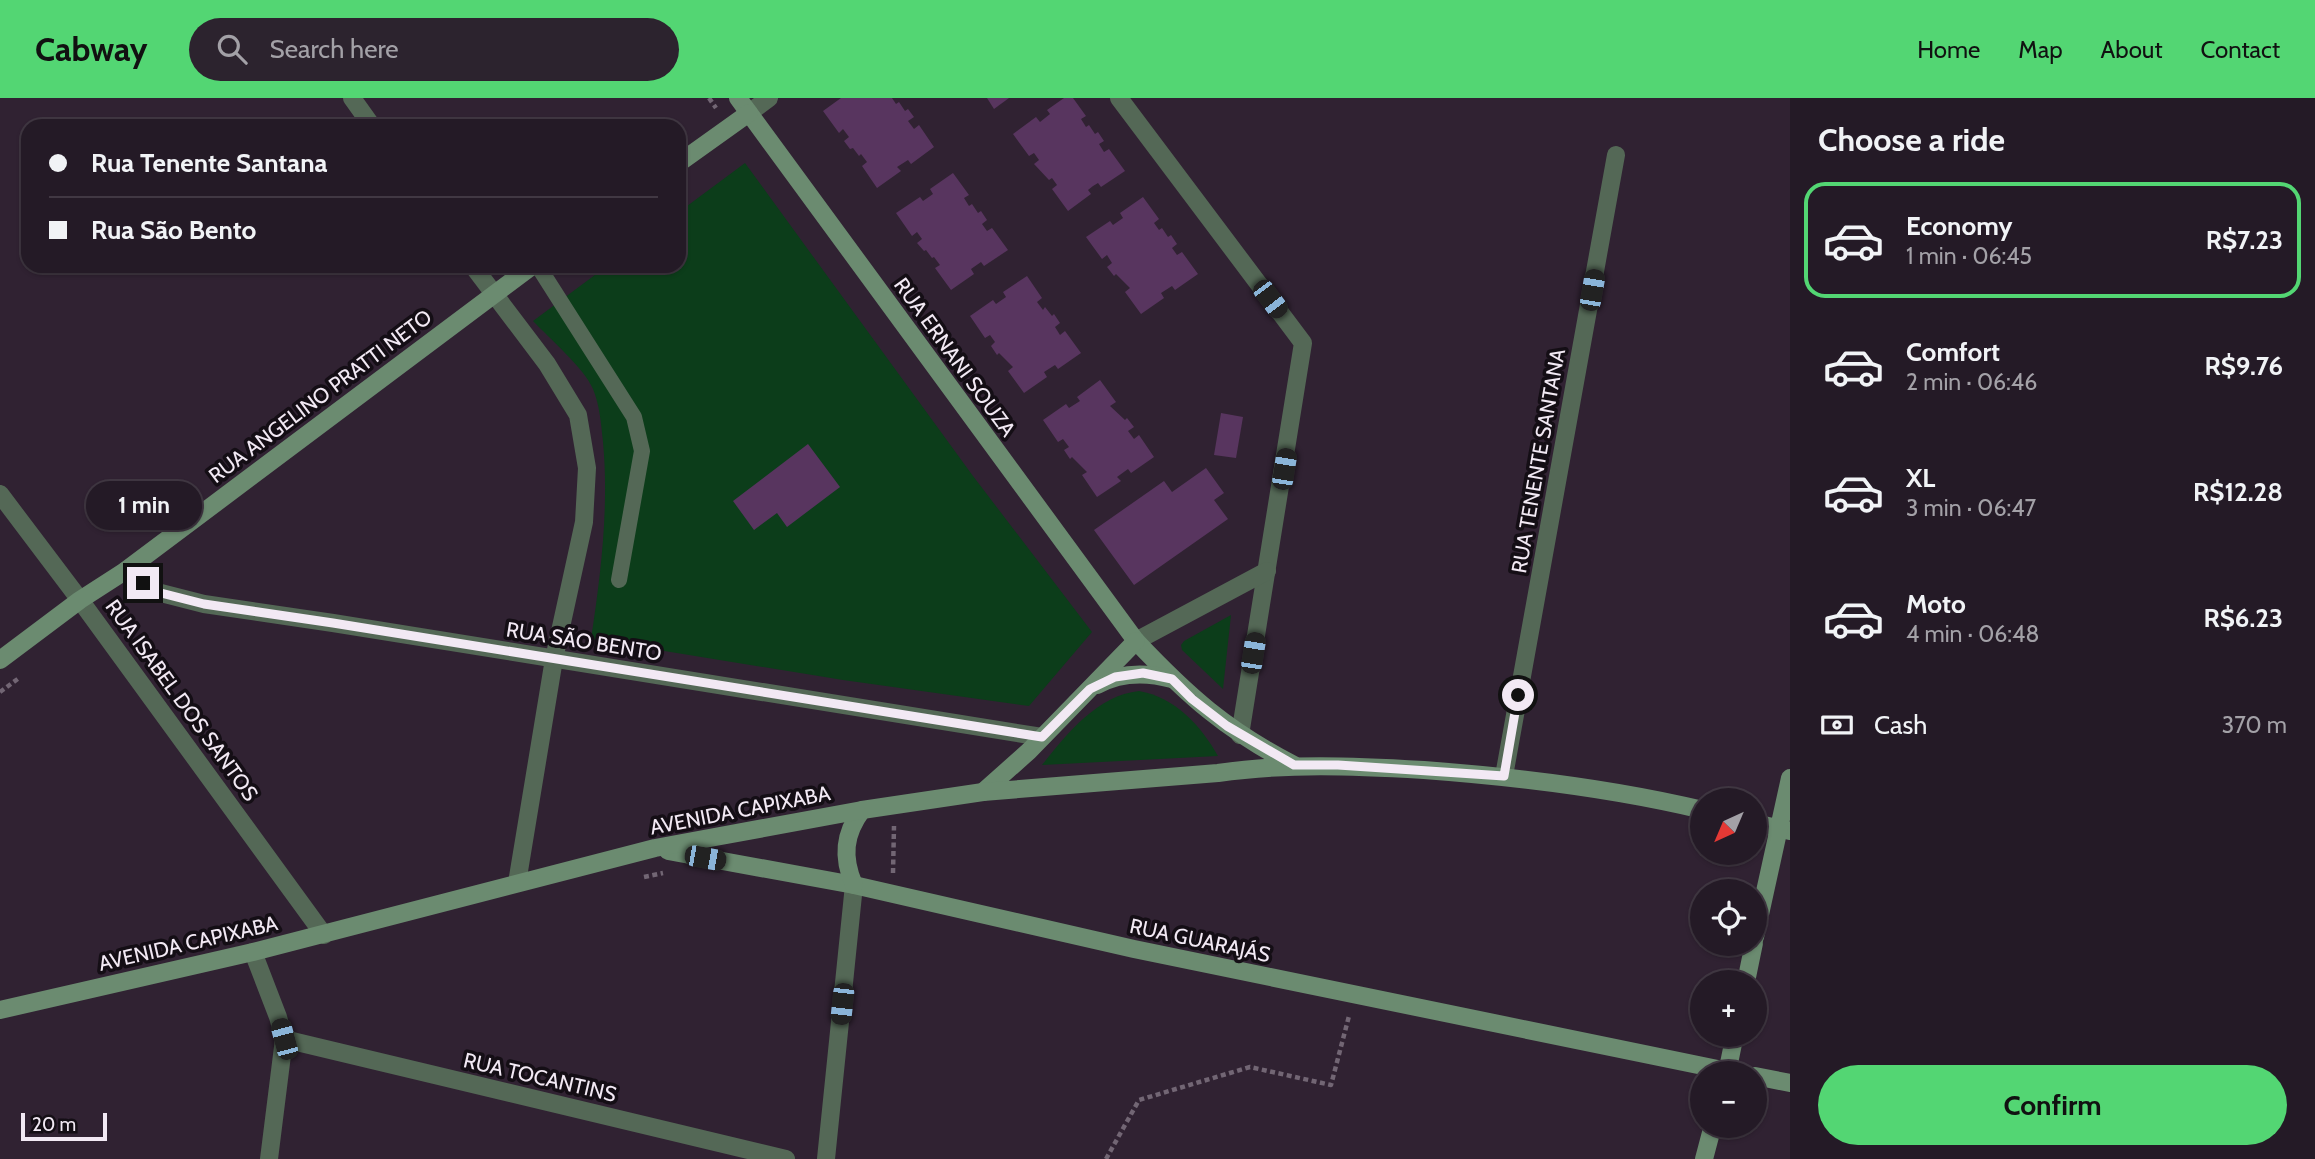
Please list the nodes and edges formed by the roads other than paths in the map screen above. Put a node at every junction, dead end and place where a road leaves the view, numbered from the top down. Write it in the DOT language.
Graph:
graph roads {
  1 [pos="352,98"];
  2 [pos="738,98"];
  3 [pos="769,98"];
  4 [pos="1119,98"];
  5 [pos="749,113"];
  6 [pos="367,119"];
  7 [pos="1616,155"];
  8 [pos="686,158"];
  9 [pos="478,273"];
  10 [pos="524,273"];
  11 [pos="540,273"];
  12 [pos="493,294"];
  13 [pos="0,494"];
  14 [pos="125,571"];
  15 [pos="1267,571"];
  16 [pos="619,580"];
  17 [pos="80,600"];
  18 [pos="1136,641"];
  19 [pos="0,660"];
  20 [pos="554,660"];
  21 [pos="1172,679"];
  22 [pos="1090,689"];
  23 [pos="1240,735"];
  24 [pos="1042,737"];
  25 [pos="1294,765"];
  26 [pos="1504,776"];
  27 [pos="1790,778"];
  28 [pos="983,792"];
  29 [pos="1690,807"];
  30 [pos="862,810"];
  31 [pos="1784,830"];
  32 [pos="655,849"];
  33 [pos="517,883"];
  34 [pos="853,885"];
  35 [pos="1767,893"];
  36 [pos="324,935"];
  37 [pos="253,952"];
  38 [pos="0,1010"];
  39 [pos="284,1039"];
  40 [pos="1690,1064"];
  41 [pos="1767,1078"];
  42 [pos="1790,1083"];
  43 [pos="1710,1138"];
  44 [pos="269,1159"];
  45 [pos="786,1159"];
  46 [pos="826,1159"];
  47 [pos="1704,1159"];
  1 -- 6 [label="street"];
  2 -- 5 [label="main road, RUA ERNANI SOUZA"];
  3 -- 5 [label="street"];
  4 -- 15 [label="street"];
  5 -- 8 [label="main road"];
  5 -- 18 [label="main road, RUA ERNANI SOUZA"];
  7 -- 26 [label="street, RUA TENENTE SANTANA"];
  9 -- 12 [label="street"];
  10 -- 12 [label="main road, RUA ANGELINO PRATTI NETO"];
  11 -- 16 [label="lane"];
  12 -- 14 [label="main road, RUA ANGELINO PRATTI NETO"];
  12 -- 20 [label="street"];
  13 -- 17 [label="street, RUA ISABEL DOS SANTOS"];
  14 -- 17 [label="main road, RUA ANGELINO PRATTI NETO"];
  14 -- 20 [label="street, RUA SÃO BENTO"];
  15 -- 18 [label="street"];
  15 -- 23 [label="street"];
  17 -- 19 [label="main road, RUA ANGELINO PRATTI NETO"];
  17 -- 36 [label="street, RUA ISABEL DOS SANTOS"];
  18 -- 21 [label="main road, RUA ERNANI SOUZA"];
  18 -- 22 [label="main road"];
  20 -- 24 [label="street, RUA SÃO BENTO"];
  20 -- 33 [label="street"];
  21 -- 22 [label="main road"];
  21 -- 23 [label="main road, RUA ERNANI SOUZA"];
  22 -- 24 [label="main road"];
  23 -- 25 [label="main road, RUA ERNANI SOUZA"];
  24 -- 28 [label="main road"];
  25 -- 26 [label="main road, AVENIDA CAPIXABA"];
  25 -- 28 [label="main road, AVENIDA CAPIXABA"];
  26 -- 29 [label="main road, AVENIDA CAPIXABA"];
  27 -- 31 [label="main road"];
  28 -- 30 [label="main road, AVENIDA CAPIXABA"];
  30 -- 32 [label="main road, AVENIDA CAPIXABA"];
  30 -- 34 [label="main road"];
  31 -- 35 [label="main road"];
  32 -- 33 [label="main road, AVENIDA CAPIXABA"];
  32 -- 34 [label="main road, RUA GUARAJÁS"];
  33 -- 36 [label="main road, AVENIDA CAPIXABA"];
  34 -- 40 [label="main road, RUA GUARAJÁS"];
  34 -- 46 [label="street"];
  36 -- 37 [label="main road, AVENIDA CAPIXABA"];
  37 -- 38 [label="main road, AVENIDA CAPIXABA"];
  37 -- 39 [label="street"];
  39 -- 44 [label="street"];
  39 -- 45 [label="street, RUA TOCANTINS"];
  41 -- 42 [label="main road"];
  43 -- 47 [label="main road"];
}
